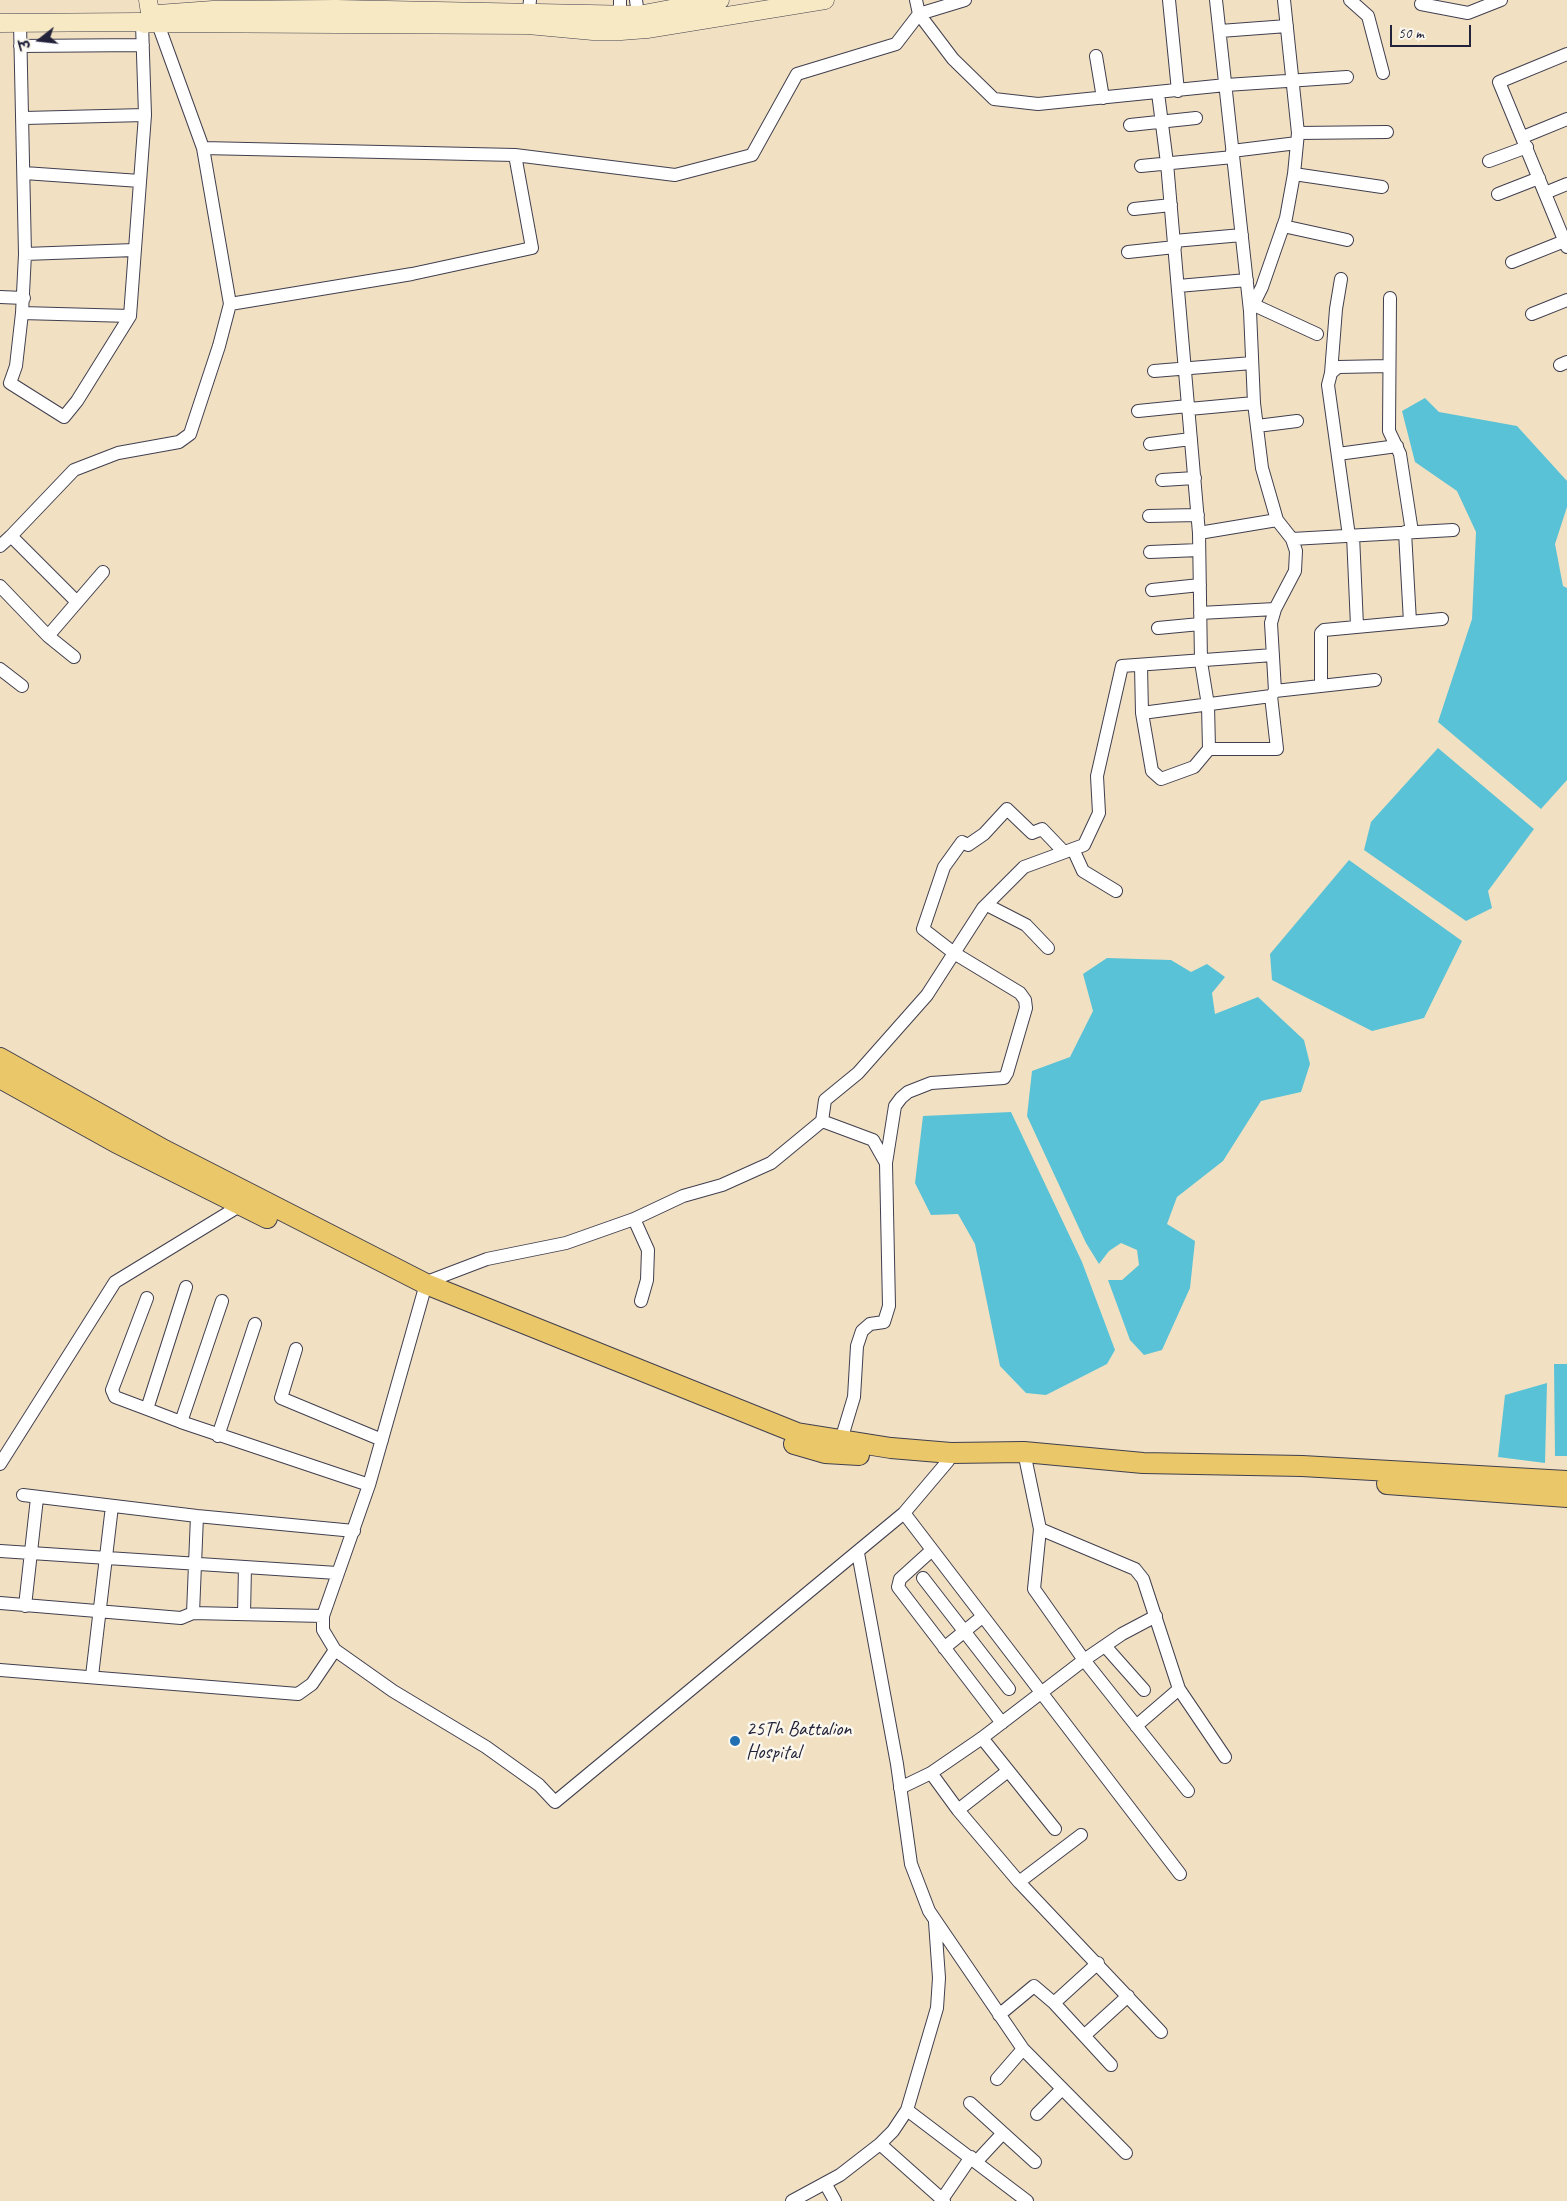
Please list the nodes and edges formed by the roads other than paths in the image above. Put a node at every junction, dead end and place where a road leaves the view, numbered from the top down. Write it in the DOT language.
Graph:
graph roads {
  1 [pos="720,0"];
  2 [pos="825,0"];
  3 [pos="916,0"];
  4 [pos="965,0"];
  5 [pos="1168,0"];
  6 [pos="1216,0"];
  7 [pos="1284,0"];
  8 [pos="1350,0"];
  9 [pos="1500,0"];
  10 [pos="325,4"];
  11 [pos="1421,4"];
  12 [pos="214,5"];
  13 [pos="270,5"];
  14 [pos="378,5"];
  15 [pos="529,13"];
  16 [pos="0,14"];
  17 [pos="919,14"];
  18 [pos="146,15"];
  19 [pos="630,15"];
  20 [pos="0,22"];
  21 [pos="20,23"];
  22 [pos="1286,26"];
  23 [pos="1220,31"];
  24 [pos="144,45"];
  25 [pos="20,46"];
  26 [pos="1567,54"];
  27 [pos="1096,56"];
  28 [pos="1383,73"];
  29 [pos="1347,78"];
  30 [pos="1291,81"];
  31 [pos="1226,86"];
  32 [pos="1178,91"];
  33 [pos="1158,93"];
  34 [pos="1103,98"];
  35 [pos="144,115"];
  36 [pos="24,118"];
  37 [pos="1196,118"];
  38 [pos="1567,119"];
  39 [pos="1162,122"];
  40 [pos="1130,125"];
  41 [pos="1387,132"];
  42 [pos="1297,138"];
  43 [pos="1525,142"];
  44 [pos="203,148"];
  45 [pos="1233,154"];
  46 [pos="515,155"];
  47 [pos="1489,161"];
  48 [pos="1167,163"];
  49 [pos="1141,166"];
  50 [pos="24,173"];
  51 [pos="1294,174"];
  52 [pos="1540,178"];
  53 [pos="140,181"];
  54 [pos="1567,184"];
  55 [pos="1382,188"];
  56 [pos="1545,193"];
  57 [pos="1498,194"];
  58 [pos="1171,205"];
  59 [pos="1134,210"];
  60 [pos="1283,226"];
  61 [pos="1242,235"];
  62 [pos="1347,240"];
  63 [pos="1566,243"];
  64 [pos="1174,244"];
  65 [pos="134,250"];
  66 [pos="1128,252"];
  67 [pos="25,254"];
  68 [pos="1512,262"];
  69 [pos="1247,280"];
  70 [pos="1341,280"];
  71 [pos="1178,286"];
  72 [pos="0,297"];
  73 [pos="24,298"];
  74 [pos="1390,298"];
  75 [pos="1567,300"];
  76 [pos="230,304"];
  77 [pos="1252,308"];
  78 [pos="22,313"];
  79 [pos="1532,314"];
  80 [pos="130,316"];
  81 [pos="1317,334"];
  82 [pos="1252,363"];
  83 [pos="1389,366"];
  84 [pos="1185,368"];
  85 [pos="1154,371"];
  86 [pos="1331,373"];
  87 [pos="1254,404"];
  88 [pos="1188,407"];
  89 [pos="1138,411"];
  90 [pos="1298,421"];
  91 [pos="1257,426"];
  92 [pos="1191,439"];
  93 [pos="1150,444"];
  94 [pos="1397,446"];
  95 [pos="1338,454"];
  96 [pos="1194,478"];
  97 [pos="1162,480"];
  98 [pos="1198,515"];
  99 [pos="1149,516"];
  100 [pos="1278,520"];
  101 [pos="1453,530"];
  102 [pos="1408,532"];
  103 [pos="1199,533"];
  104 [pos="1351,535"];
  105 [pos="11,536"];
  106 [pos="1292,539"];
  107 [pos="0,546"];
  108 [pos="1200,550"];
  109 [pos="1150,552"];
  110 [pos="103,572"];
  111 [pos="0,586"];
  112 [pos="1200,586"];
  113 [pos="1152,590"];
  114 [pos="77,602"];
  115 [pos="1275,609"];
  116 [pos="1200,618"];
  117 [pos="1442,619"];
  118 [pos="1410,622"];
  119 [pos="1357,626"];
  120 [pos="1158,628"];
  121 [pos="48,636"];
  122 [pos="1273,655"];
  123 [pos="74,657"];
  124 [pos="1201,662"];
  125 [pos="1141,666"];
  126 [pos="1,672"];
  127 [pos="1375,680"];
  128 [pos="22,686"];
  129 [pos="1322,686"];
  130 [pos="1273,693"];
  131 [pos="1208,705"];
  132 [pos="1142,713"];
  133 [pos="1209,749"];
  134 [pos="1068,851"];
  135 [pos="1116,891"];
  136 [pos="987,905"];
  137 [pos="1048,948"];
  138 [pos="954,953"];
  139 [pos="0,1058"];
  140 [pos="0,1078"];
  141 [pos="822,1121"];
  142 [pos="886,1163"];
  143 [pos="241,1205"];
  144 [pos="634,1219"];
  145 [pos="186,1287"];
  146 [pos="424,1287"];
  147 [pos="147,1298"];
  148 [pos="222,1301"];
  149 [pos="641,1301"];
  150 [pos="255,1324"];
  151 [pos="296,1349"];
  152 [pos="147,1409"];
  153 [pos="181,1422"];
  154 [pos="218,1436"];
  155 [pos="382,1440"];
  156 [pos="841,1440"];
  157 [pos="950,1457"];
  158 [pos="1025,1457"];
  159 [pos="0,1464"];
  160 [pos="1567,1481"];
  161 [pos="369,1485"];
  162 [pos="22,1495"];
  163 [pos="1567,1497"];
  164 [pos="37,1498"];
  165 [pos="112,1506"];
  166 [pos="904,1513"];
  167 [pos="196,1516"];
  168 [pos="1040,1529"];
  169 [pos="354,1531"];
  170 [pos="932,1550"];
  171 [pos="0,1552"];
  172 [pos="858,1553"];
  173 [pos="31,1555"];
  174 [pos="106,1558"];
  175 [pos="193,1564"];
  176 [pos="245,1568"];
  177 [pos="337,1573"];
  178 [pos="923,1578"];
  179 [pos="0,1603"];
  180 [pos="25,1606"];
  181 [pos="99,1611"];
  182 [pos="193,1613"];
  183 [pos="244,1614"];
  184 [pos="323,1616"];
  185 [pos="982,1616"];
  186 [pos="1156,1616"];
  187 [pos="964,1631"];
  188 [pos="1105,1646"];
  189 [pos="944,1648"];
  190 [pos="335,1650"];
  191 [pos="1084,1660"];
  192 [pos="0,1670"];
  193 [pos="92,1676"];
  194 [pos="1009,1689"];
  195 [pos="1179,1689"];
  196 [pos="1144,1690"];
  197 [pos="1042,1692"];
  198 [pos="1002,1723"];
  199 [pos="1136,1726"];
  200 [pos="982,1738"];
  201 [pos="1225,1757"];
  202 [pos="1008,1771"];
  203 [pos="931,1773"];
  204 [pos="900,1788"];
  205 [pos="1188,1791"];
  206 [pos="958,1810"];
  207 [pos="1055,1829"];
  208 [pos="1081,1835"];
  209 [pos="1180,1874"];
  210 [pos="1019,1882"];
  211 [pos="934,1920"];
  212 [pos="1098,1963"];
  213 [pos="1128,1996"];
  214 [pos="1054,2002"];
  215 [pos="999,2015"];
  216 [pos="1161,2032"];
  217 [pos="1085,2035"];
  218 [pos="1023,2049"];
  219 [pos="1111,2065"];
  220 [pos="997,2080"];
  221 [pos="1062,2089"];
  222 [pos="970,2103"];
  223 [pos="907,2110"];
  224 [pos="1037,2114"];
  225 [pos="1002,2133"];
  226 [pos="880,2144"];
  227 [pos="1126,2153"];
  228 [pos="974,2159"];
  229 [pos="1035,2162"];
  230 [pos="825,2183"];
  231 [pos="942,2200"];
  232 [pos="792,2201"];
  233 [pos="835,2201"];
  234 [pos="1027,2201"];
  1 -- 19 [label="main road"];
  2 -- 19 [label="main road"];
  3 -- 17 [label="street"];
  4 -- 17 [label="street"];
  5 -- 32 [label="street"];
  6 -- 23 [label="street"];
  7 -- 22 [label="street"];
  8 -- 28 [label="street"];
  9 -- 11 [label="street"];
  10 -- 13 [label="main road"];
  10 -- 14 [label="main road"];
  12 -- 13 [label="main road"];
  12 -- 18 [label="main road"];
  14 -- 15 [label="main road"];
  15 -- 18 [label="main road"];
  15 -- 19 [label="main road"];
  16 -- 18 [label="main road"];
  17 -- 34 [label="street"];
  17 -- 46 [label="street"];
  18 -- 21 [label="main road"];
  18 -- 24 [label="street"];
  18 -- 44 [label="street"];
  20 -- 21 [label="main road"];
  21 -- 25 [label="street"];
  22 -- 23 [label="street"];
  22 -- 30 [label="street"];
  23 -- 31 [label="street"];
  24 -- 25 [label="street"];
  24 -- 35 [label="street"];
  25 -- 36 [label="street"];
  26 -- 43 [label="street"];
  27 -- 34 [label="street"];
  29 -- 30 [label="street"];
  30 -- 31 [label="street"];
  30 -- 42 [label="street"];
  31 -- 32 [label="street"];
  31 -- 45 [label="street"];
  32 -- 33 [label="street"];
  33 -- 34 [label="street"];
  33 -- 39 [label="street"];
  35 -- 36 [label="street"];
  35 -- 53 [label="street"];
  36 -- 50 [label="street"];
  37 -- 39 [label="street"];
  38 -- 43 [label="street"];
  39 -- 40 [label="street"];
  39 -- 48 [label="street"];
  41 -- 42 [label="street"];
  42 -- 45 [label="street"];
  42 -- 51 [label="street"];
  43 -- 47 [label="street"];
  43 -- 52 [label="street"];
  44 -- 46 [label="street"];
  44 -- 76 [label="street"];
  45 -- 48 [label="street"];
  45 -- 61 [label="street"];
  46 -- 76 [label="street"];
  48 -- 49 [label="street"];
  48 -- 58 [label="street"];
  50 -- 53 [label="street"];
  50 -- 67 [label="street"];
  51 -- 55 [label="street"];
  51 -- 60 [label="street"];
  52 -- 56 [label="street"];
  52 -- 57 [label="street"];
  53 -- 65 [label="street"];
  54 -- 56 [label="street"];
  56 -- 63 [label="street"];
  58 -- 59 [label="street"];
  58 -- 64 [label="street"];
  60 -- 62 [label="street"];
  60 -- 77 [label="street"];
  61 -- 64 [label="street"];
  61 -- 69 [label="street"];
  63 -- 68 [label="street"];
  64 -- 66 [label="street"];
  64 -- 71 [label="street"];
  65 -- 67 [label="street"];
  65 -- 80 [label="street"];
  67 -- 73 [label="street"];
  69 -- 71 [label="street"];
  69 -- 77 [label="street"];
  70 -- 86 [label="street"];
  71 -- 84 [label="street"];
  72 -- 73 [label="street"];
  73 -- 78 [label="street"];
  74 -- 83 [label="street"];
  75 -- 79 [label="street"];
  76 -- 105 [label="street"];
  77 -- 81 [label="street"];
  77 -- 82 [label="street"];
  78 -- 80 [label="street"];
  78 -- 80 [label="street"];
  82 -- 84 [label="street"];
  82 -- 87 [label="street"];
  83 -- 86 [label="street"];
  83 -- 94 [label="street"];
  84 -- 85 [label="street"];
  84 -- 88 [label="street"];
  86 -- 95 [label="street"];
  87 -- 88 [label="street"];
  87 -- 91 [label="street"];
  88 -- 89 [label="street"];
  88 -- 92 [label="street"];
  90 -- 91 [label="street"];
  91 -- 100 [label="street"];
  92 -- 93 [label="street"];
  92 -- 96 [label="street"];
  94 -- 95 [label="street"];
  94 -- 102 [label="street"];
  95 -- 104 [label="street"];
  96 -- 97 [label="street"];
  96 -- 98 [label="street"];
  98 -- 99 [label="street"];
  98 -- 103 [label="street"];
  100 -- 103 [label="street"];
  100 -- 106 [label="street"];
  101 -- 102 [label="street"];
  102 -- 104 [label="street"];
  102 -- 118 [label="street"];
  103 -- 108 [label="street"];
  104 -- 106 [label="street"];
  104 -- 119 [label="street"];
  105 -- 107 [label="street"];
  105 -- 114 [label="street"];
  106 -- 115 [label="street"];
  108 -- 109 [label="street"];
  108 -- 112 [label="street"];
  110 -- 114 [label="street"];
  111 -- 121 [label="street"];
  112 -- 113 [label="street"];
  112 -- 116 [label="street"];
  114 -- 121 [label="street"];
  115 -- 116 [label="street"];
  115 -- 122 [label="street"];
  116 -- 120 [label="street"];
  116 -- 124 [label="street"];
  117 -- 118 [label="street"];
  118 -- 119 [label="street"];
  119 -- 129 [label="street"];
  121 -- 123 [label="street"];
  122 -- 124 [label="street"];
  122 -- 130 [label="street"];
  124 -- 125 [label="street"];
  124 -- 131 [label="street"];
  125 -- 132 [label="street"];
  125 -- 134 [label="street"];
  126 -- 128 [label="street"];
  127 -- 129 [label="street"];
  129 -- 130 [label="street"];
  130 -- 131 [label="street"];
  130 -- 133 [label="street"];
  131 -- 132 [label="street"];
  131 -- 133 [label="street"];
  132 -- 133 [label="street"];
  134 -- 135 [label="street"];
  134 -- 136 [label="street"];
  134 -- 138 [label="street"];
  136 -- 137 [label="street"];
  136 -- 138 [label="street"];
  138 -- 141 [label="street"];
  138 -- 142 [label="street"];
  139 -- 146 [label="main road"];
  140 -- 143 [label="main road"];
  141 -- 142 [label="street"];
  141 -- 144 [label="street"];
  142 -- 156 [label="street"];
  143 -- 146 [label="main road"];
  143 -- 159 [label="street"];
  144 -- 146 [label="street"];
  144 -- 149 [label="street"];
  145 -- 152 [label="street"];
  146 -- 155 [label="street"];
  146 -- 156 [label="main road"];
  146 -- 157 [label="main road"];
  147 -- 152 [label="street"];
  148 -- 153 [label="street"];
  150 -- 154 [label="street"];
  151 -- 155 [label="street"];
  152 -- 153 [label="street"];
  153 -- 154 [label="street"];
  154 -- 161 [label="street"];
  155 -- 161 [label="street"];
  156 -- 157 [label="main road"];
  157 -- 158 [label="main road"];
  157 -- 166 [label="street"];
  158 -- 160 [label="main road"];
  158 -- 163 [label="main road"];
  158 -- 168 [label="street"];
  161 -- 169 [label="street"];
  162 -- 164 [label="street"];
  164 -- 165 [label="street"];
  164 -- 173 [label="street"];
  165 -- 167 [label="street"];
  165 -- 174 [label="street"];
  166 -- 170 [label="street"];
  166 -- 172 [label="street"];
  167 -- 169 [label="street"];
  167 -- 175 [label="street"];
  168 -- 186 [label="street"];
  168 -- 191 [label="street"];
  169 -- 177 [label="street"];
  170 -- 185 [label="street"];
  170 -- 189 [label="street"];
  171 -- 173 [label="street"];
  172 -- 190 [label="street"];
  172 -- 204 [label="street"];
  173 -- 174 [label="street"];
  173 -- 180 [label="street"];
  174 -- 175 [label="street"];
  174 -- 181 [label="street"];
  175 -- 176 [label="street"];
  175 -- 182 [label="street"];
  176 -- 177 [label="street"];
  176 -- 183 [label="street"];
  177 -- 184 [label="street"];
  178 -- 187 [label="street"];
  179 -- 180 [label="street"];
  180 -- 181 [label="street"];
  181 -- 182 [label="street"];
  181 -- 193 [label="street"];
  182 -- 183 [label="street"];
  183 -- 184 [label="street"];
  184 -- 190 [label="street"];
  185 -- 187 [label="street"];
  185 -- 197 [label="street"];
  186 -- 188 [label="street"];
  186 -- 195 [label="street"];
  187 -- 189 [label="street"];
  187 -- 194 [label="street"];
  188 -- 191 [label="street"];
  188 -- 196 [label="street"];
  189 -- 198 [label="street"];
  190 -- 193 [label="street"];
  191 -- 197 [label="street"];
  191 -- 199 [label="street"];
  192 -- 193 [label="street"];
  195 -- 199 [label="street"];
  195 -- 201 [label="street"];
  197 -- 198 [label="street"];
  197 -- 209 [label="street"];
  198 -- 200 [label="street"];
  199 -- 205 [label="street"];
  200 -- 202 [label="street"];
  200 -- 203 [label="street"];
  202 -- 206 [label="street"];
  202 -- 207 [label="street"];
  203 -- 204 [label="street"];
  203 -- 206 [label="street"];
  204 -- 211 [label="street"];
  206 -- 210 [label="street"];
  208 -- 210 [label="street"];
  210 -- 212 [label="street"];
  211 -- 215 [label="street"];
  211 -- 223 [label="street"];
  212 -- 213 [label="street"];
  212 -- 214 [label="street"];
  213 -- 216 [label="street"];
  213 -- 217 [label="street"];
  214 -- 215 [label="street"];
  214 -- 217 [label="street"];
  215 -- 218 [label="street"];
  217 -- 219 [label="street"];
  218 -- 220 [label="street"];
  218 -- 221 [label="street"];
  221 -- 224 [label="street"];
  221 -- 227 [label="street"];
  222 -- 225 [label="street"];
  223 -- 226 [label="street"];
  223 -- 228 [label="street"];
  225 -- 228 [label="street"];
  225 -- 229 [label="street"];
  226 -- 230 [label="street"];
  226 -- 231 [label="street"];
  228 -- 231 [label="street"];
  228 -- 234 [label="street"];
  230 -- 232 [label="street"];
  230 -- 233 [label="street"];
}
